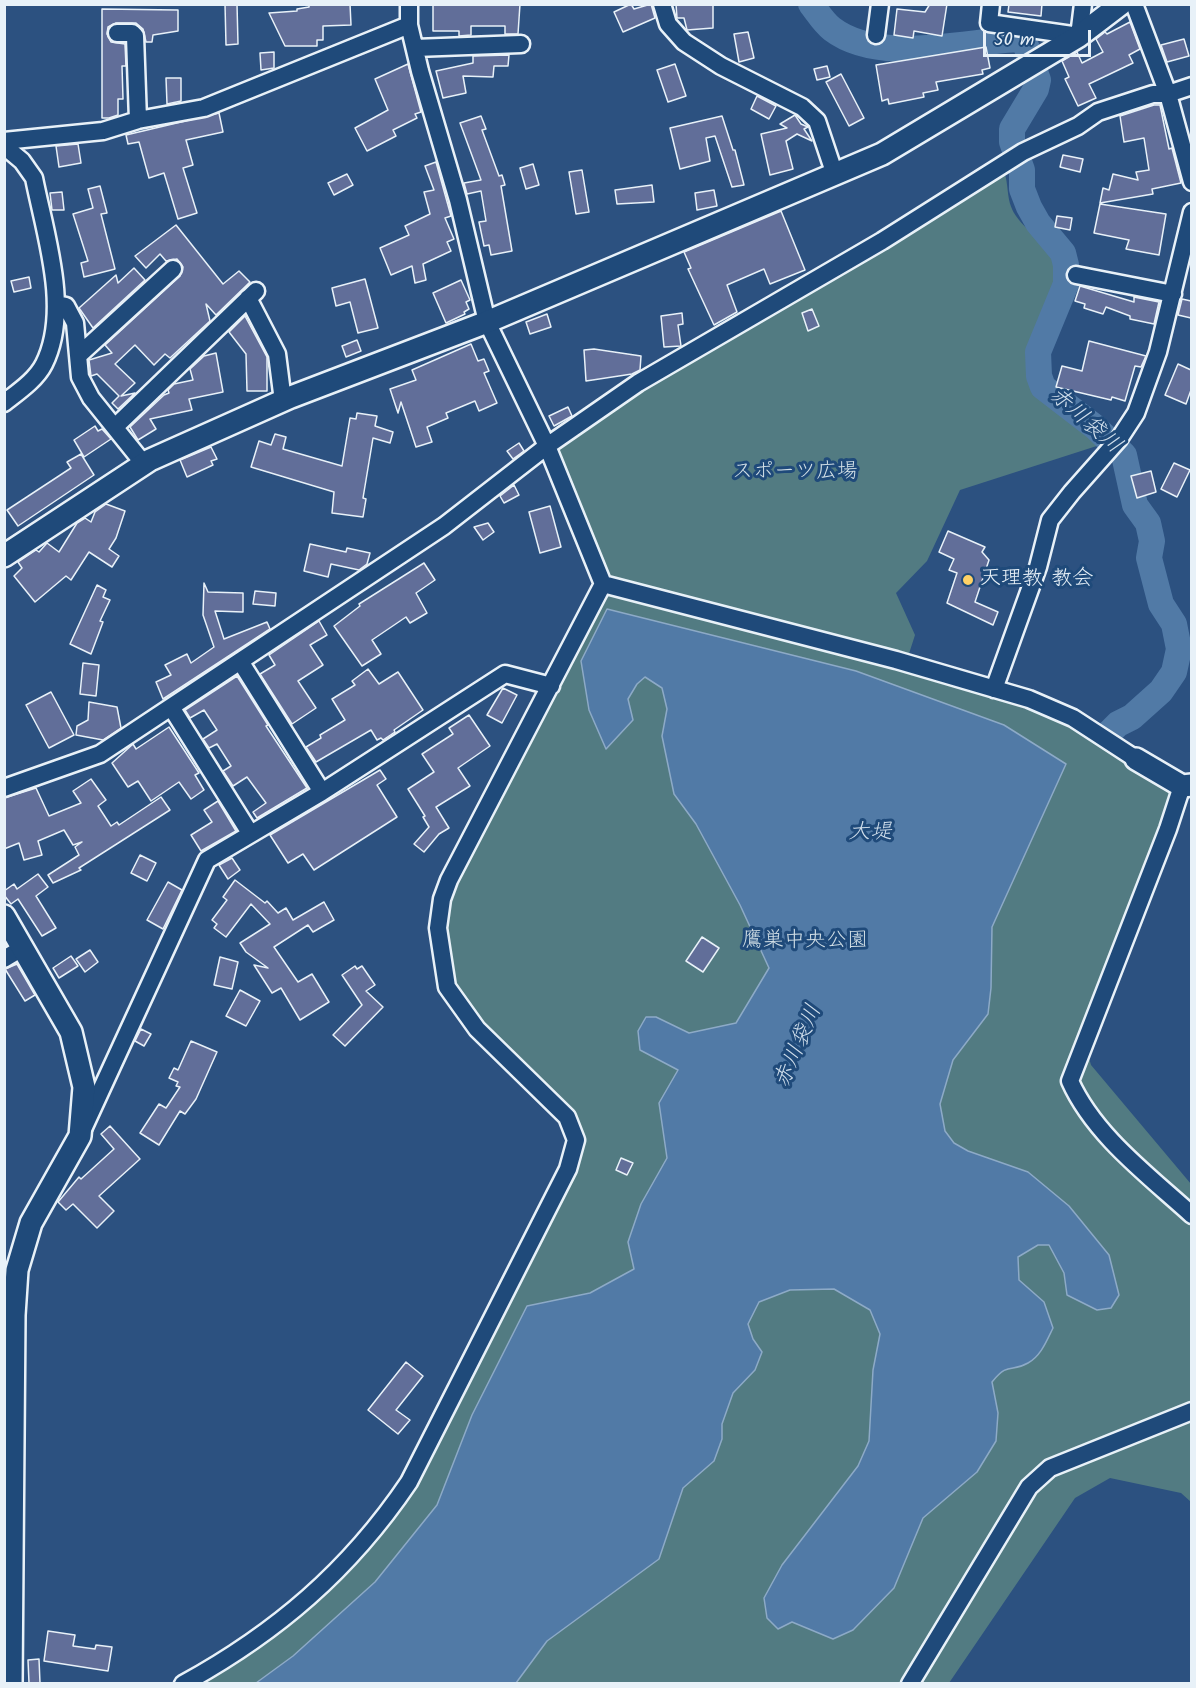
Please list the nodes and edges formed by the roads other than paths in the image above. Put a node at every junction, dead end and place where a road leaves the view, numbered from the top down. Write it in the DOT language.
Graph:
graph roads {
  1 [pos="409,4"];
  2 [pos="662,4"];
  3 [pos="880,4"];
  4 [pos="991,4"];
  5 [pos="1121,4"];
  6 [pos="1134,4"];
  7 [pos="1082,7"];
  8 [pos="409,25"];
  9 [pos="1050,32"];
  10 [pos="117,33"];
  11 [pos="876,35"];
  12 [pos="1079,36"];
  13 [pos="521,44"];
  14 [pos="414,48"];
  15 [pos="1191,86"];
  16 [pos="1168,94"];
  17 [pos="138,120"];
  18 [pos="4,141"];
  19 [pos="4,146"];
  20 [pos="835,175"];
  21 [pos="1191,182"];
  22 [pos="1191,212"];
  23 [pos="173,269"];
  24 [pos="1076,275"];
  25 [pos="1173,294"];
  26 [pos="57,304"];
  27 [pos="487,322"];
  28 [pos="79,355"];
  29 [pos="283,401"];
  30 [pos="4,403"];
  31 [pos="115,428"];
  32 [pos="548,446"];
  33 [pos="144,464"];
  34 [pos="4,556"];
  35 [pos="603,584"];
  36 [pos="240,661"];
  37 [pos="551,686"];
  38 [pos="994,689"];
  39 [pos="171,706"];
  40 [pos="1136,759"];
  41 [pos="1187,785"];
  42 [pos="4,788"];
  43 [pos="322,792"];
  44 [pos="250,833"];
  45 [pos="4,916"];
  46 [pos="24,947"];
  47 [pos="4,959"];
  48 [pos="80,1136"];
  49 [pos="1191,1215"];
  50 [pos="1191,1411"];
  51 [pos="11,1683"];
  52 [pos="183,1683"];
  53 [pos="910,1683"];
  1 -- 8 [label="street"];
  2 -- 20 [label="street"];
  3 -- 11 [label="street"];
  4 -- 9 [label="street"];
  5 -- 12 [label="street"];
  6 -- 16 [label="street"];
  7 -- 9 [label="street"];
  7 -- 12 [label="street"];
  8 -- 14 [label="street"];
  8 -- 17 [label="street"];
  9 -- 12 [label="street"];
  10 -- 17 [label="street"];
  12 -- 20 [label="street"];
  13 -- 14 [label="street"];
  14 -- 27 [label="street"];
  15 -- 16 [label="street"];
  16 -- 21 [label="street"];
  16 -- 32 [label="street"];
  17 -- 18 [label="street"];
  19 -- 26 [label="street"];
  20 -- 27 [label="street"];
  22 -- 25 [label="street"];
  23 -- 28 [label="street"];
  24 -- 25 [label="street"];
  25 -- 38 [label="street"];
  26 -- 28 [label="street"];
  26 -- 30 [label="street"];
  27 -- 29 [label="street"];
  27 -- 32 [label="street"];
  28 -- 31 [label="street"];
  29 -- 31 [label="street"];
  29 -- 33 [label="street"];
  31 -- 33 [label="street"];
  32 -- 35 [label="street"];
  32 -- 36 [label="street"];
  33 -- 34 [label="street"];
  35 -- 37 [label="street"];
  35 -- 38 [label="street"];
  36 -- 39 [label="street"];
  36 -- 43 [label="street"];
  37 -- 43 [label="street"];
  37 -- 52 [label="street"];
  38 -- 40 [label="street"];
  39 -- 42 [label="street"];
  39 -- 44 [label="street"];
  40 -- 41 [label="street"];
  41 -- 49 [label="street"];
  43 -- 44 [label="street"];
  44 -- 48 [label="street"];
  45 -- 46 [label="street"];
  46 -- 47 [label="street"];
  46 -- 48 [label="street"];
  48 -- 51 [label="street"];
  50 -- 53 [label="street"];
}
